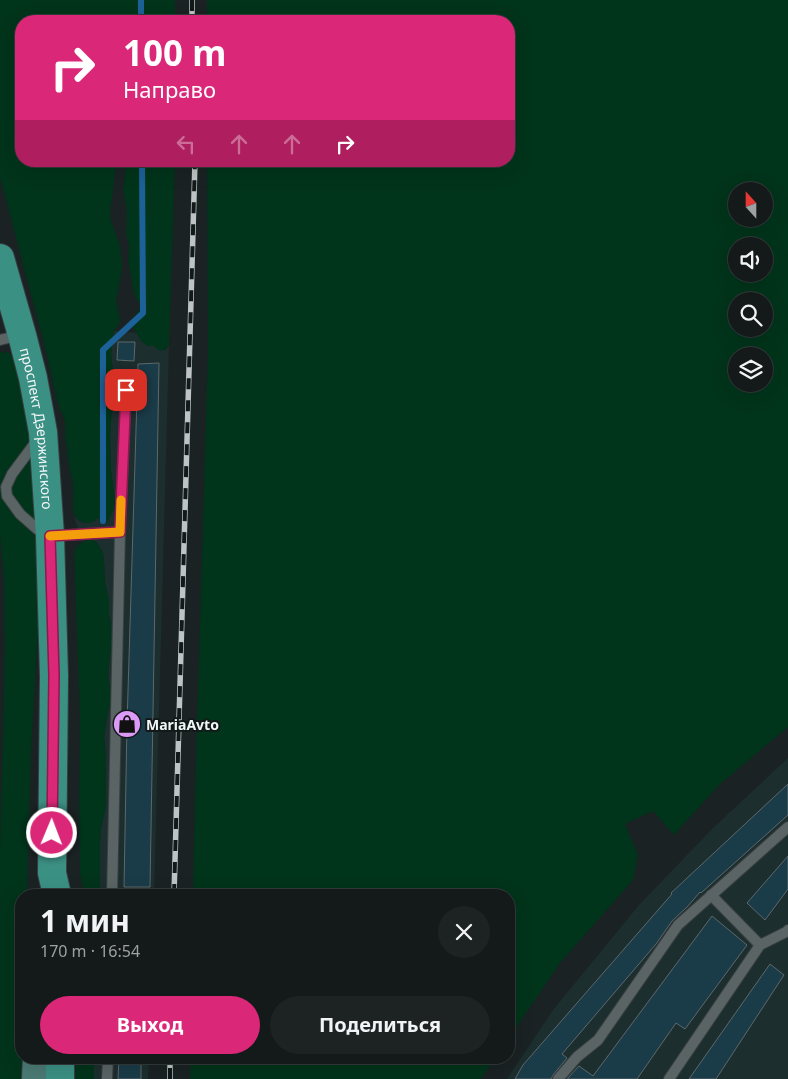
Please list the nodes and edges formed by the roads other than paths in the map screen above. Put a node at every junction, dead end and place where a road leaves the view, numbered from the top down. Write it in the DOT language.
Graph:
graph roads {
  1 [pos="0,258"];
  2 [pos="11,337"];
  3 [pos="126,390"];
  4 [pos="42,432"];
  5 [pos="120,532"];
  6 [pos="50,536"];
  7 [pos="788,827"];
  8 [pos="51,888"];
  9 [pos="112,889"];
  10 [pos="712,895"];
  11 [pos="788,930"];
  12 [pos="760,945"];
  13 [pos="36,1064"];
  14 [pos="60,1064"];
  15 [pos="108,1064"];
  16 [pos="36,1079"];
  17 [pos="60,1079"];
  18 [pos="107,1079"];
  19 [pos="558,1079"];
  20 [pos="669,1079"];
  1 -- 2 [label="main road, проспект Дзержинского"];
  2 -- 4 [label="main road, проспект Дзержинского"];
  3 -- 5 [label="lane"];
  4 -- 6 [label="main road, проспект Дзержинского"];
  4 -- 6 [label="lane"];
  5 -- 6 [label="lane"];
  5 -- 9 [label="lane"];
  6 -- 8 [label="main road, проспект Дзержинского"];
  7 -- 10 [label="lane"];
  10 -- 12 [label="lane"];
  10 -- 19 [label="lane"];
  11 -- 12 [label="lane"];
  12 -- 20 [label="lane"];
  13 -- 16 [label="main road"];
  14 -- 17 [label="main road"];
  15 -- 18 [label="lane"];
}
